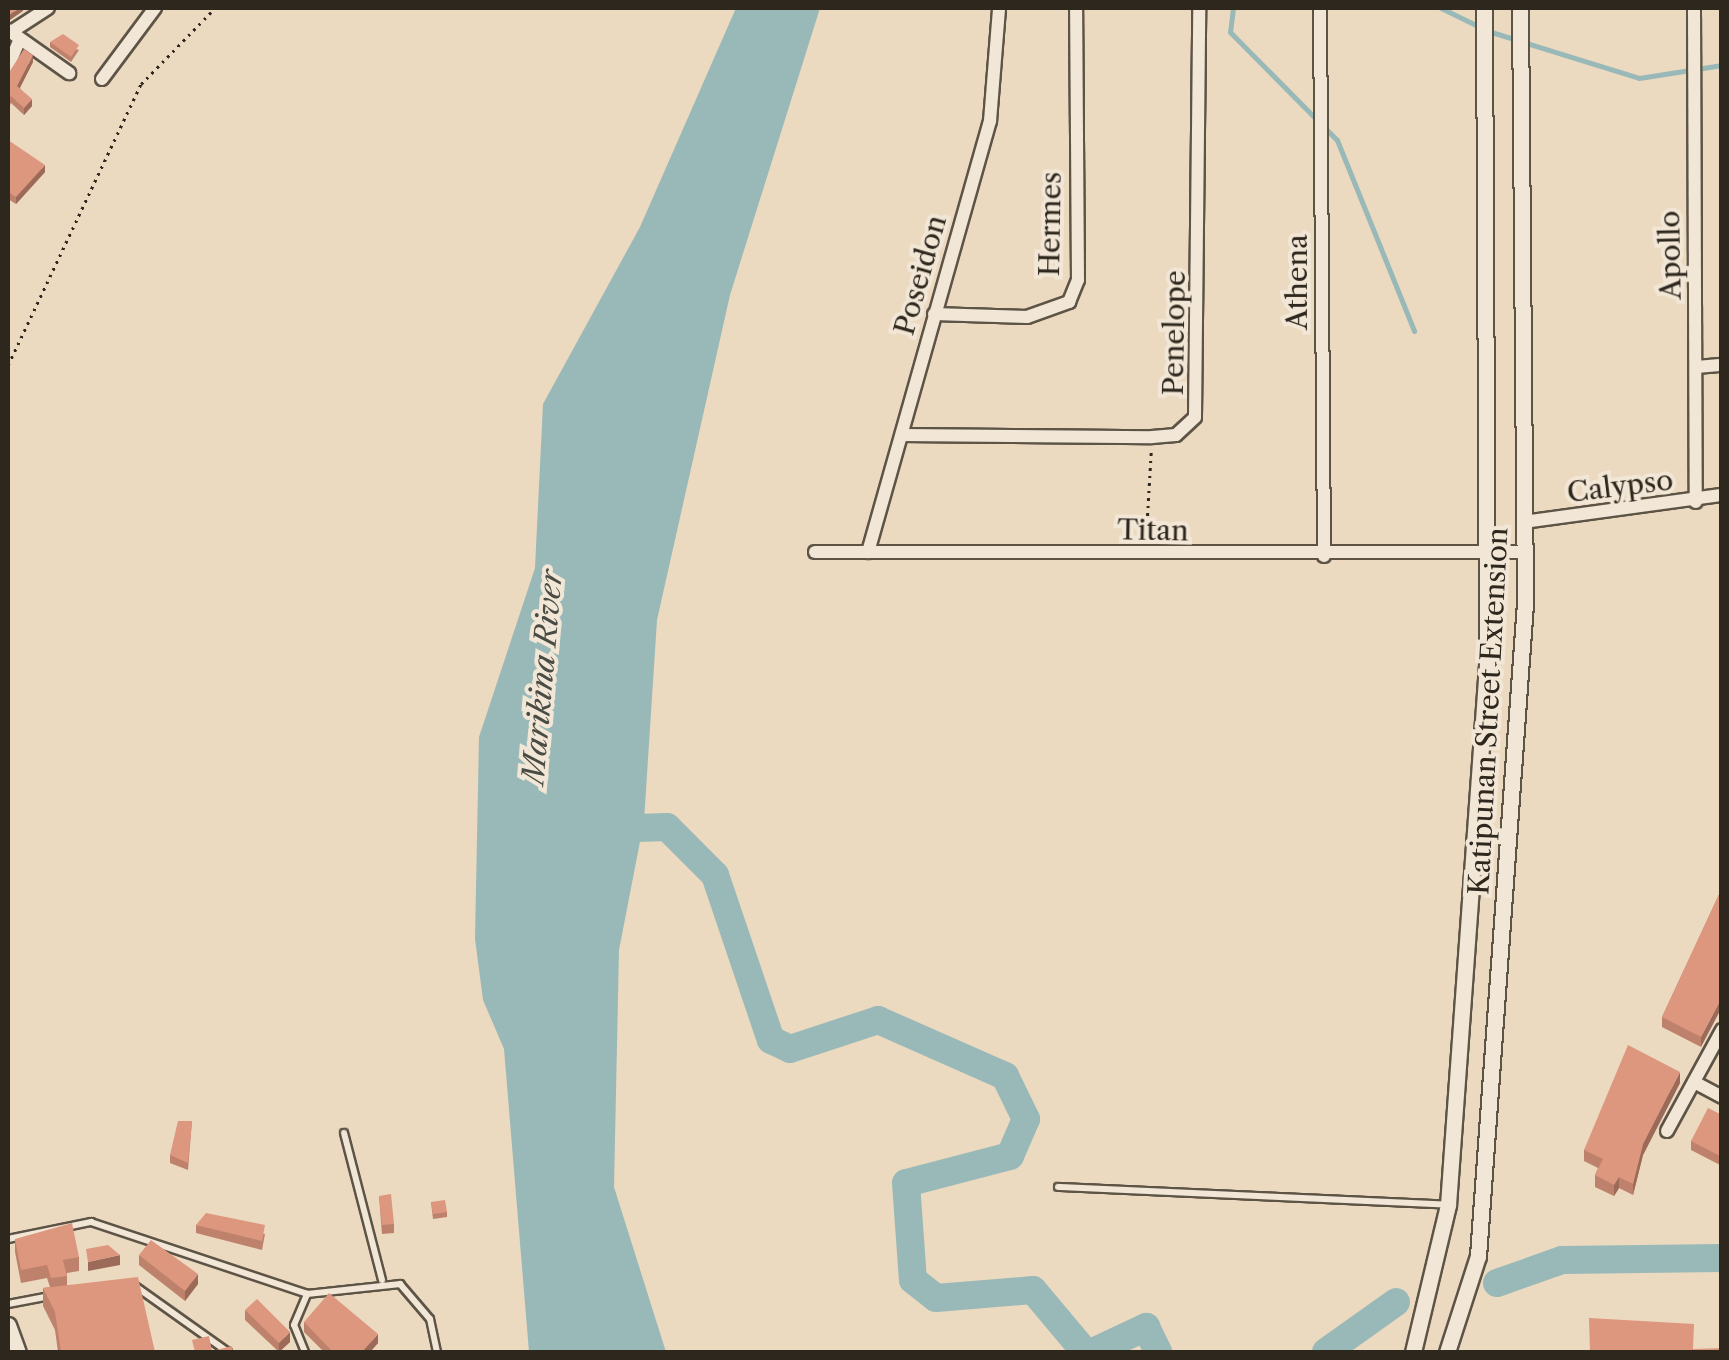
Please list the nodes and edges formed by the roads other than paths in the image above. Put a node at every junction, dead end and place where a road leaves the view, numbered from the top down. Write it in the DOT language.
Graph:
graph roads {
  1 [pos="48,8"];
  2 [pos="155,8"];
  3 [pos="999,8"];
  4 [pos="1076,8"];
  5 [pos="1199,8"];
  6 [pos="1320,8"];
  7 [pos="1484,8"];
  8 [pos="1520,8"];
  9 [pos="1694,8"];
  10 [pos="13,34"];
  11 [pos="8,67"];
  12 [pos="69,74"];
  13 [pos="102,79"];
  14 [pos="934,314"];
  15 [pos="1722,364"];
  16 [pos="1697,367"];
  17 [pos="902,435"];
  18 [pos="1722,495"];
  19 [pos="1696,502"];
  20 [pos="1524,522"];
  21 [pos="1490,550"];
  22 [pos="815,552"];
  23 [pos="868,552"];
  24 [pos="1524,552"];
  25 [pos="1324,556"];
  26 [pos="1722,1030"];
  27 [pos="1694,1082"];
  28 [pos="1722,1097"];
  29 [pos="1666,1131"];
  30 [pos="344,1133"];
  31 [pos="1058,1187"];
  32 [pos="1448,1205"];
  33 [pos="8,1239"];
  34 [pos="382,1280"];
  35 [pos="117,1282"];
  36 [pos="67,1292"];
  37 [pos="307,1294"];
  38 [pos="8,1304"];
  39 [pos="8,1324"];
  40 [pos="18,1352"];
  41 [pos="228,1352"];
  42 [pos="305,1352"];
  43 [pos="437,1352"];
  44 [pos="1413,1352"];
  45 [pos="1447,1352"];
  1 -- 10 [label="street"];
  2 -- 13 [label="street"];
  3 -- 14 [label="street, Poseidon"];
  4 -- 14 [label="street, Hermes"];
  5 -- 17 [label="street, Penelope"];
  6 -- 25 [label="street, Athena"];
  7 -- 21 [label="street, Katipunan Street Extension"];
  8 -- 20 [label="street, Katipunan Street Extension"];
  9 -- 16 [label="street, Apollo"];
  10 -- 11 [label="street"];
  10 -- 12 [label="street"];
  14 -- 17 [label="street, Poseidon"];
  15 -- 16 [label="street"];
  16 -- 19 [label="street, Apollo"];
  17 -- 23 [label="street, Poseidon"];
  18 -- 19 [label="street, Calypso"];
  19 -- 20 [label="street, Calypso"];
  20 -- 24 [label="street, Katipunan Street Extension"];
  21 -- 24 [label="street, Titan"];
  21 -- 25 [label="street, Titan"];
  21 -- 32 [label="street, Katipunan Street Extension"];
  22 -- 23 [label="street, Titan"];
  23 -- 25 [label="street, Titan"];
  24 -- 45 [label="street, Katipunan Street Extension"];
  26 -- 27 [label="street"];
  27 -- 28 [label="street"];
  27 -- 29 [label="street"];
  30 -- 34 [label="lane"];
  31 -- 32 [label="lane"];
  32 -- 44 [label="street, Katipunan Street Extension"];
  33 -- 37 [label="lane"];
  34 -- 37 [label="lane"];
  34 -- 43 [label="lane"];
  35 -- 41 [label="lane"];
  36 -- 38 [label="lane"];
  37 -- 42 [label="lane"];
  39 -- 40 [label="street"];
}
